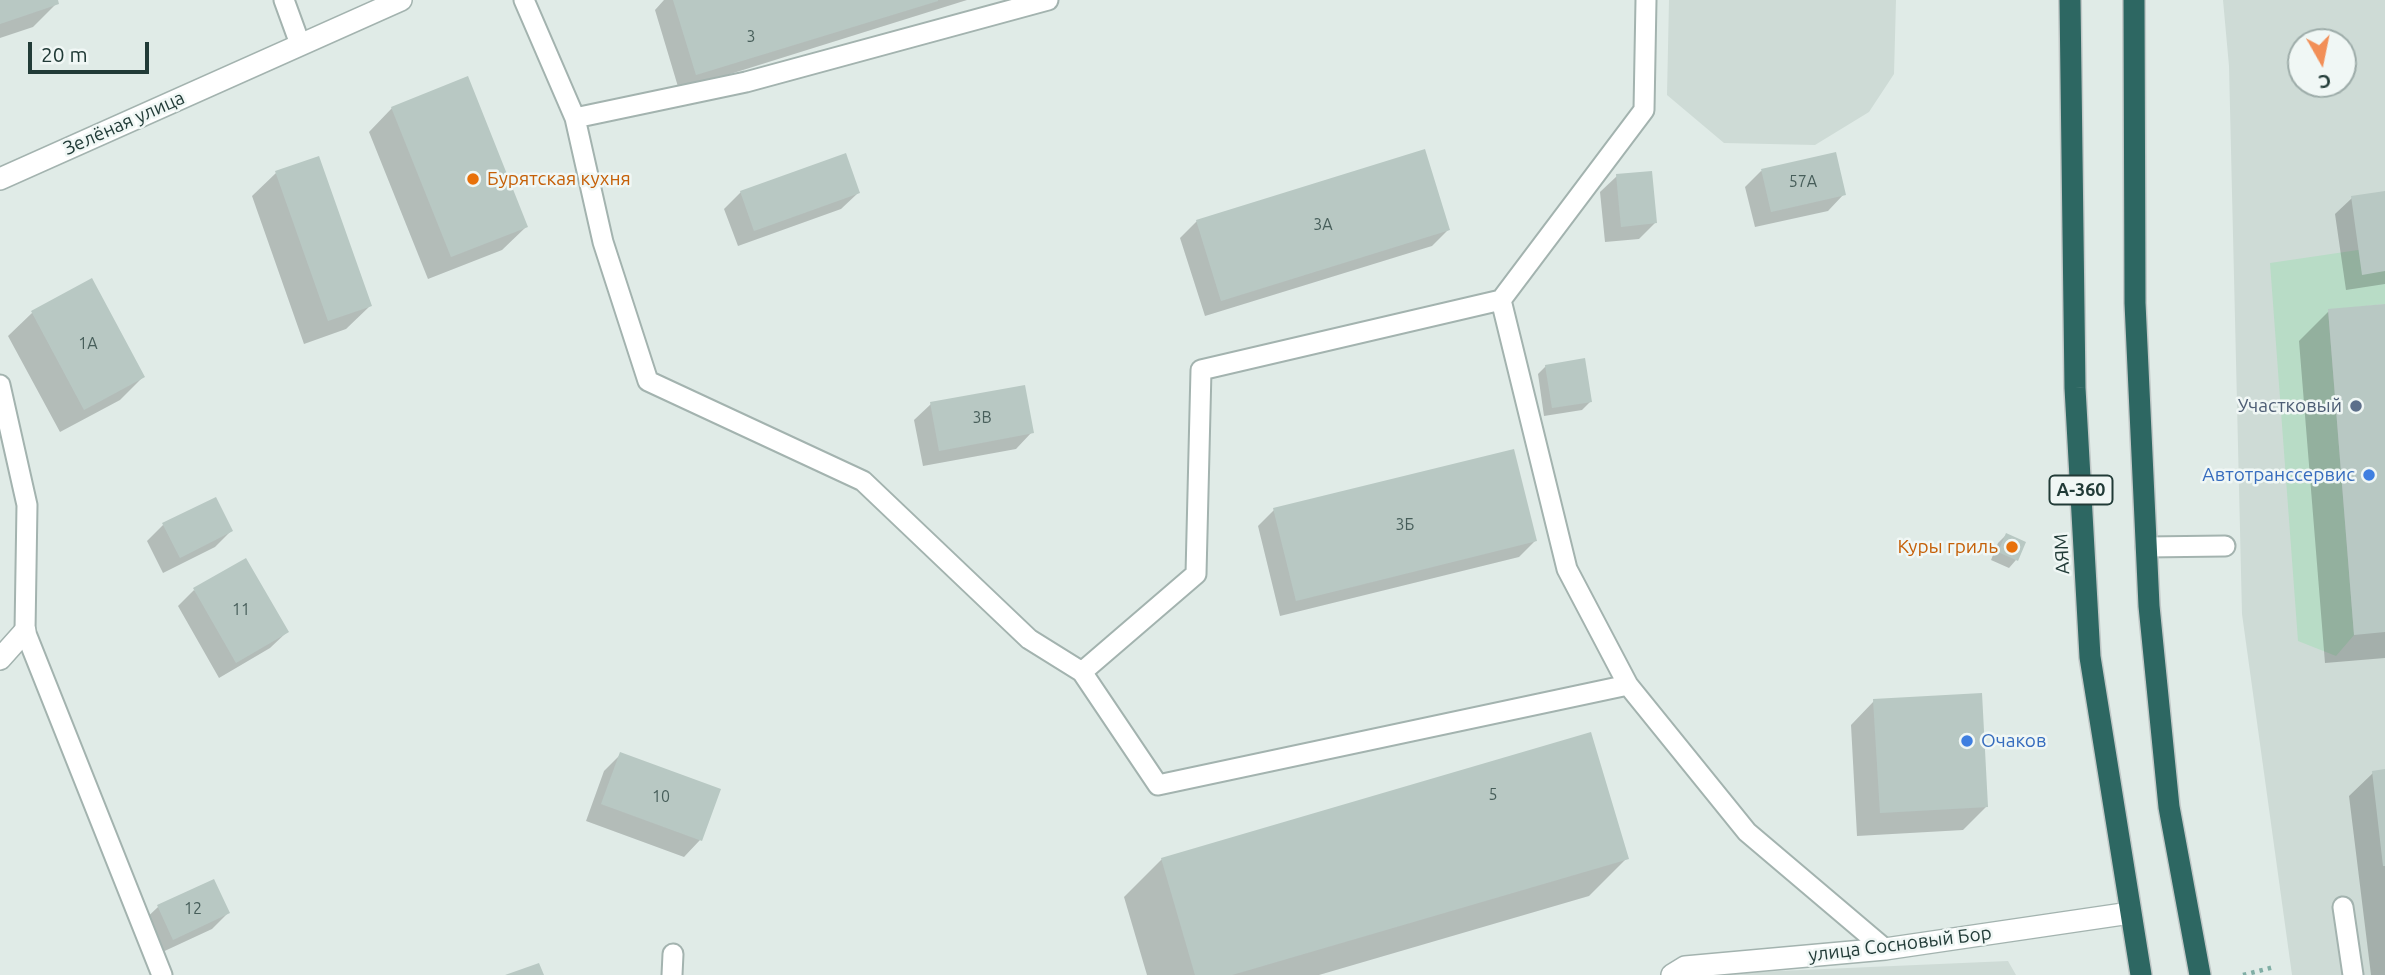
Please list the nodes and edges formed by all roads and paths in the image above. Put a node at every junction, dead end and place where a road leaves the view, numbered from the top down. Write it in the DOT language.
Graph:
graph roads {
  1 [pos="284,0"];
  2 [pos="401,0"];
  3 [pos="524,0"];
  4 [pos="1048,0"];
  5 [pos="1646,0"];
  6 [pos="2070,0"];
  7 [pos="2134,0"];
  8 [pos="300,44"];
  9 [pos="575,118"];
  10 [pos="0,179"];
  11 [pos="1501,300"];
  12 [pos="0,385"];
  13 [pos="2225,546"];
  14 [pos="2146,547"];
  15 [pos="24,631"];
  16 [pos="0,659"];
  17 [pos="1082,672"];
  18 [pos="1629,685"];
  19 [pos="2343,908"];
  20 [pos="2130,913"];
  21 [pos="1885,949"];
  22 [pos="673,954"];
  23 [pos="2274,967"];
  24 [pos="162,975"];
  25 [pos="672,975"];
  26 [pos="1672,975"];
  27 [pos="2141,975"];
  28 [pos="2200,975"];
  29 [pos="2244,975"];
  30 [pos="2353,975"];
  1 -- 8 [label="lane"];
  2 -- 8 [label="street, Зелёная улица"];
  3 -- 9 [label="lane"];
  4 -- 9 [label="lane"];
  5 -- 11 [label="lane"];
  6 -- 20 [label="highway, АЯМ / А-360"];
  7 -- 14 [label="highway"];
  8 -- 10 [label="street, Зелёная улица"];
  9 -- 17 [label="lane"];
  11 -- 17 [label="lane"];
  11 -- 18 [label="lane"];
  12 -- 15 [label="lane"];
  13 -- 14 [label="lane"];
  14 -- 28 [label="highway"];
  15 -- 16 [label="street"];
  15 -- 24 [label="lane"];
  17 -- 18 [label="lane"];
  18 -- 21 [label="lane"];
  19 -- 30 [label="lane"];
  20 -- 21 [label="street, улица Сосновый Бор"];
  20 -- 27 [label="highway, АЯМ / А-360"];
  21 -- 26 [label="street, улица Сосновый Бор"];
  22 -- 25 [label="lane"];
  23 -- 29 [label="path"];
}
